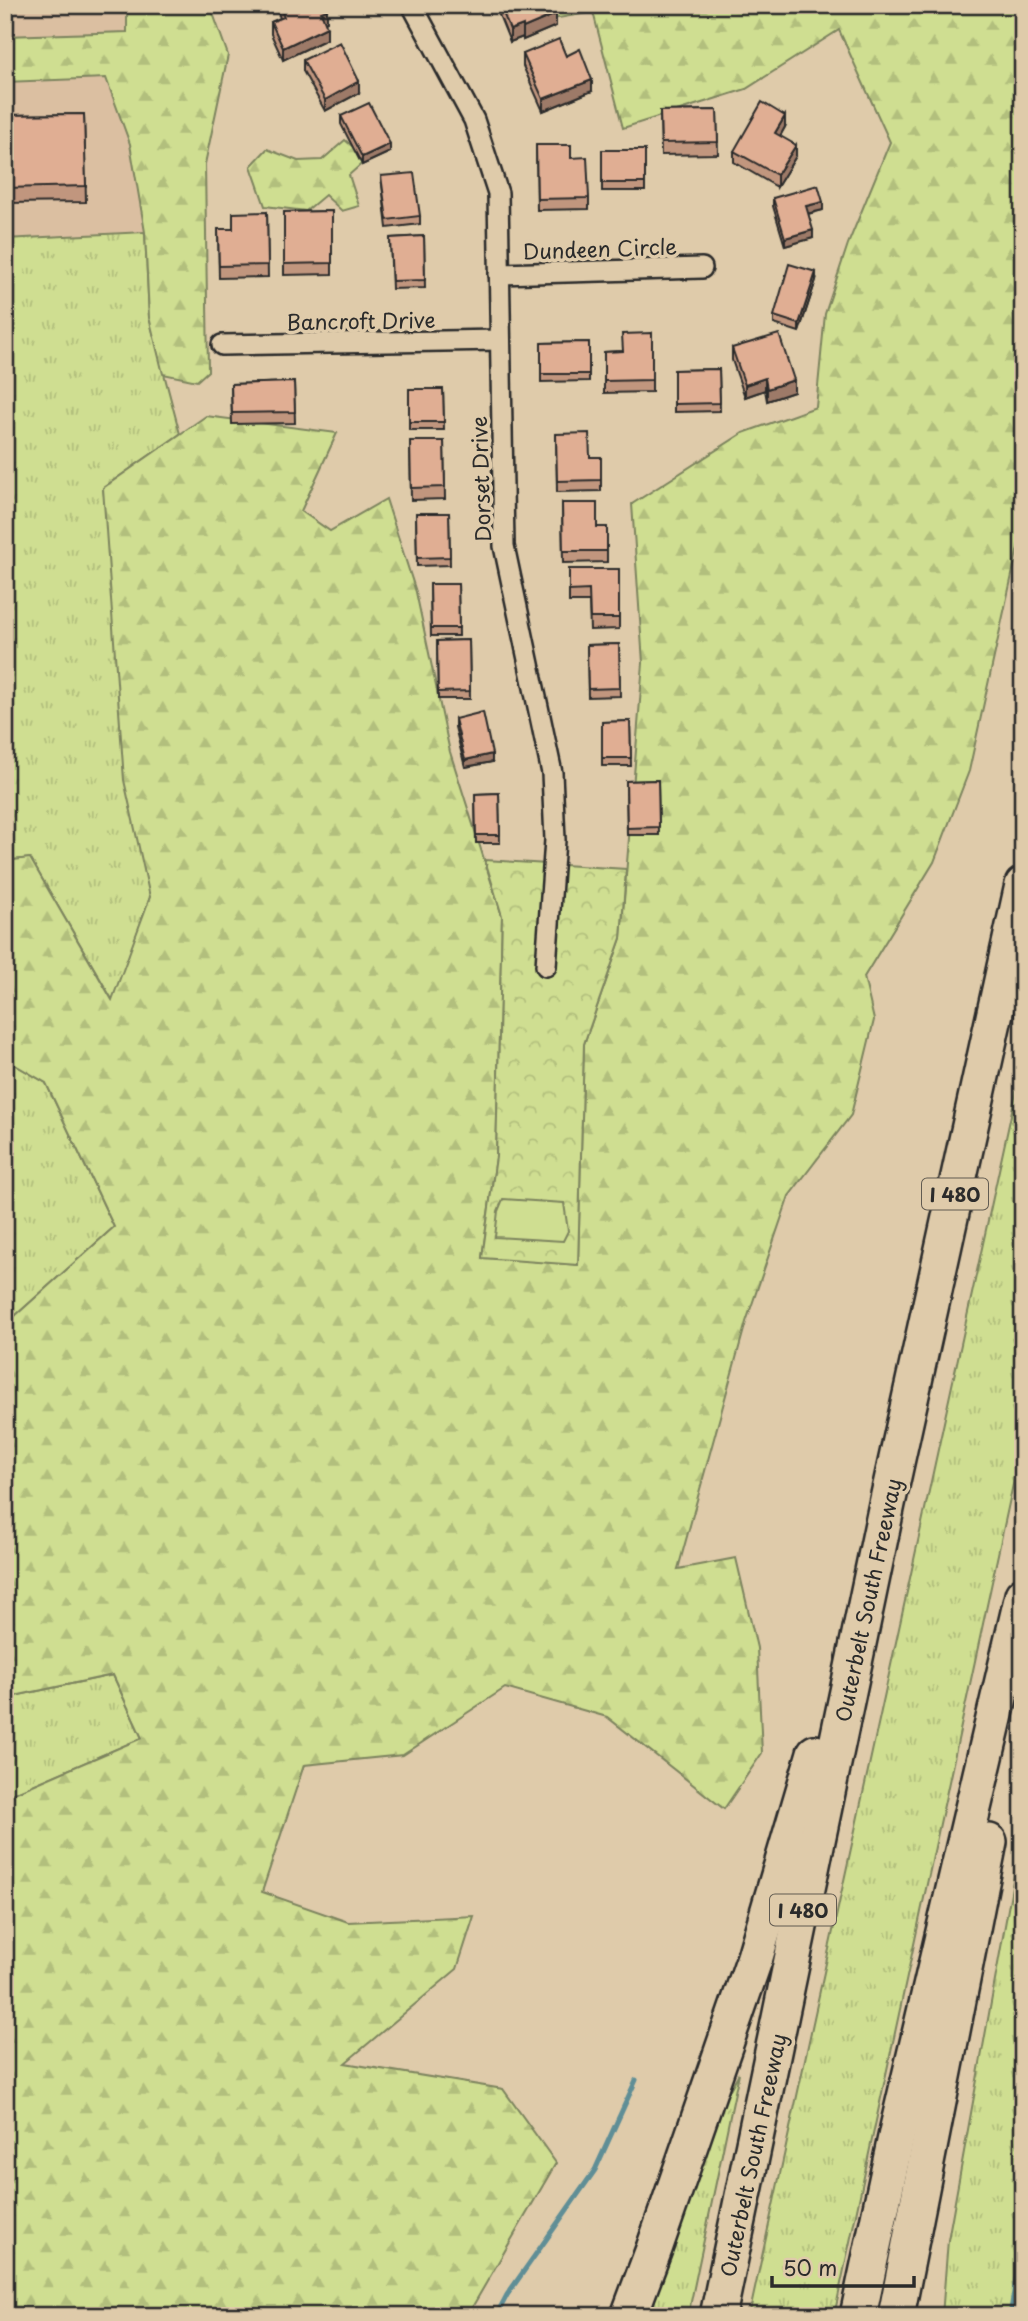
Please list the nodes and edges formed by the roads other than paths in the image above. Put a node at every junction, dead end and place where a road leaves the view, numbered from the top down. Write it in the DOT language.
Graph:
graph roads {
  1 [pos="412,5"];
  2 [pos="702,268"];
  3 [pos="499,274"];
  4 [pos="500,340"];
  5 [pos="222,345"];
  6 [pos="1023,885"];
  7 [pos="546,965"];
  8 [pos="887,1504"];
  9 [pos="1023,1595"];
  10 [pos="1023,1624"];
  11 [pos="688,2152"];
  12 [pos="617,2316"];
  13 [pos="629,2316"];
  14 [pos="718,2316"];
  15 [pos="858,2316"];
  16 [pos="896,2316"];
  1 -- 3 [label="street, Dorset Drive"];
  2 -- 3 [label="street, Dundeen Circle"];
  3 -- 4 [label="street, Dorset Drive"];
  4 -- 5 [label="street, Bancroft Drive"];
  4 -- 7 [label="street, Dorset Drive"];
  6 -- 8 [label="highway, Outerbelt South Freeway / I 480"];
  8 -- 11 [label="highway"];
  8 -- 14 [label="highway, Outerbelt South Freeway / I 480"];
  9 -- 15 [label="highway"];
  10 -- 16 [label="highway"];
  11 -- 12 [label="highway"];
  11 -- 13 [label="highway"];
}
